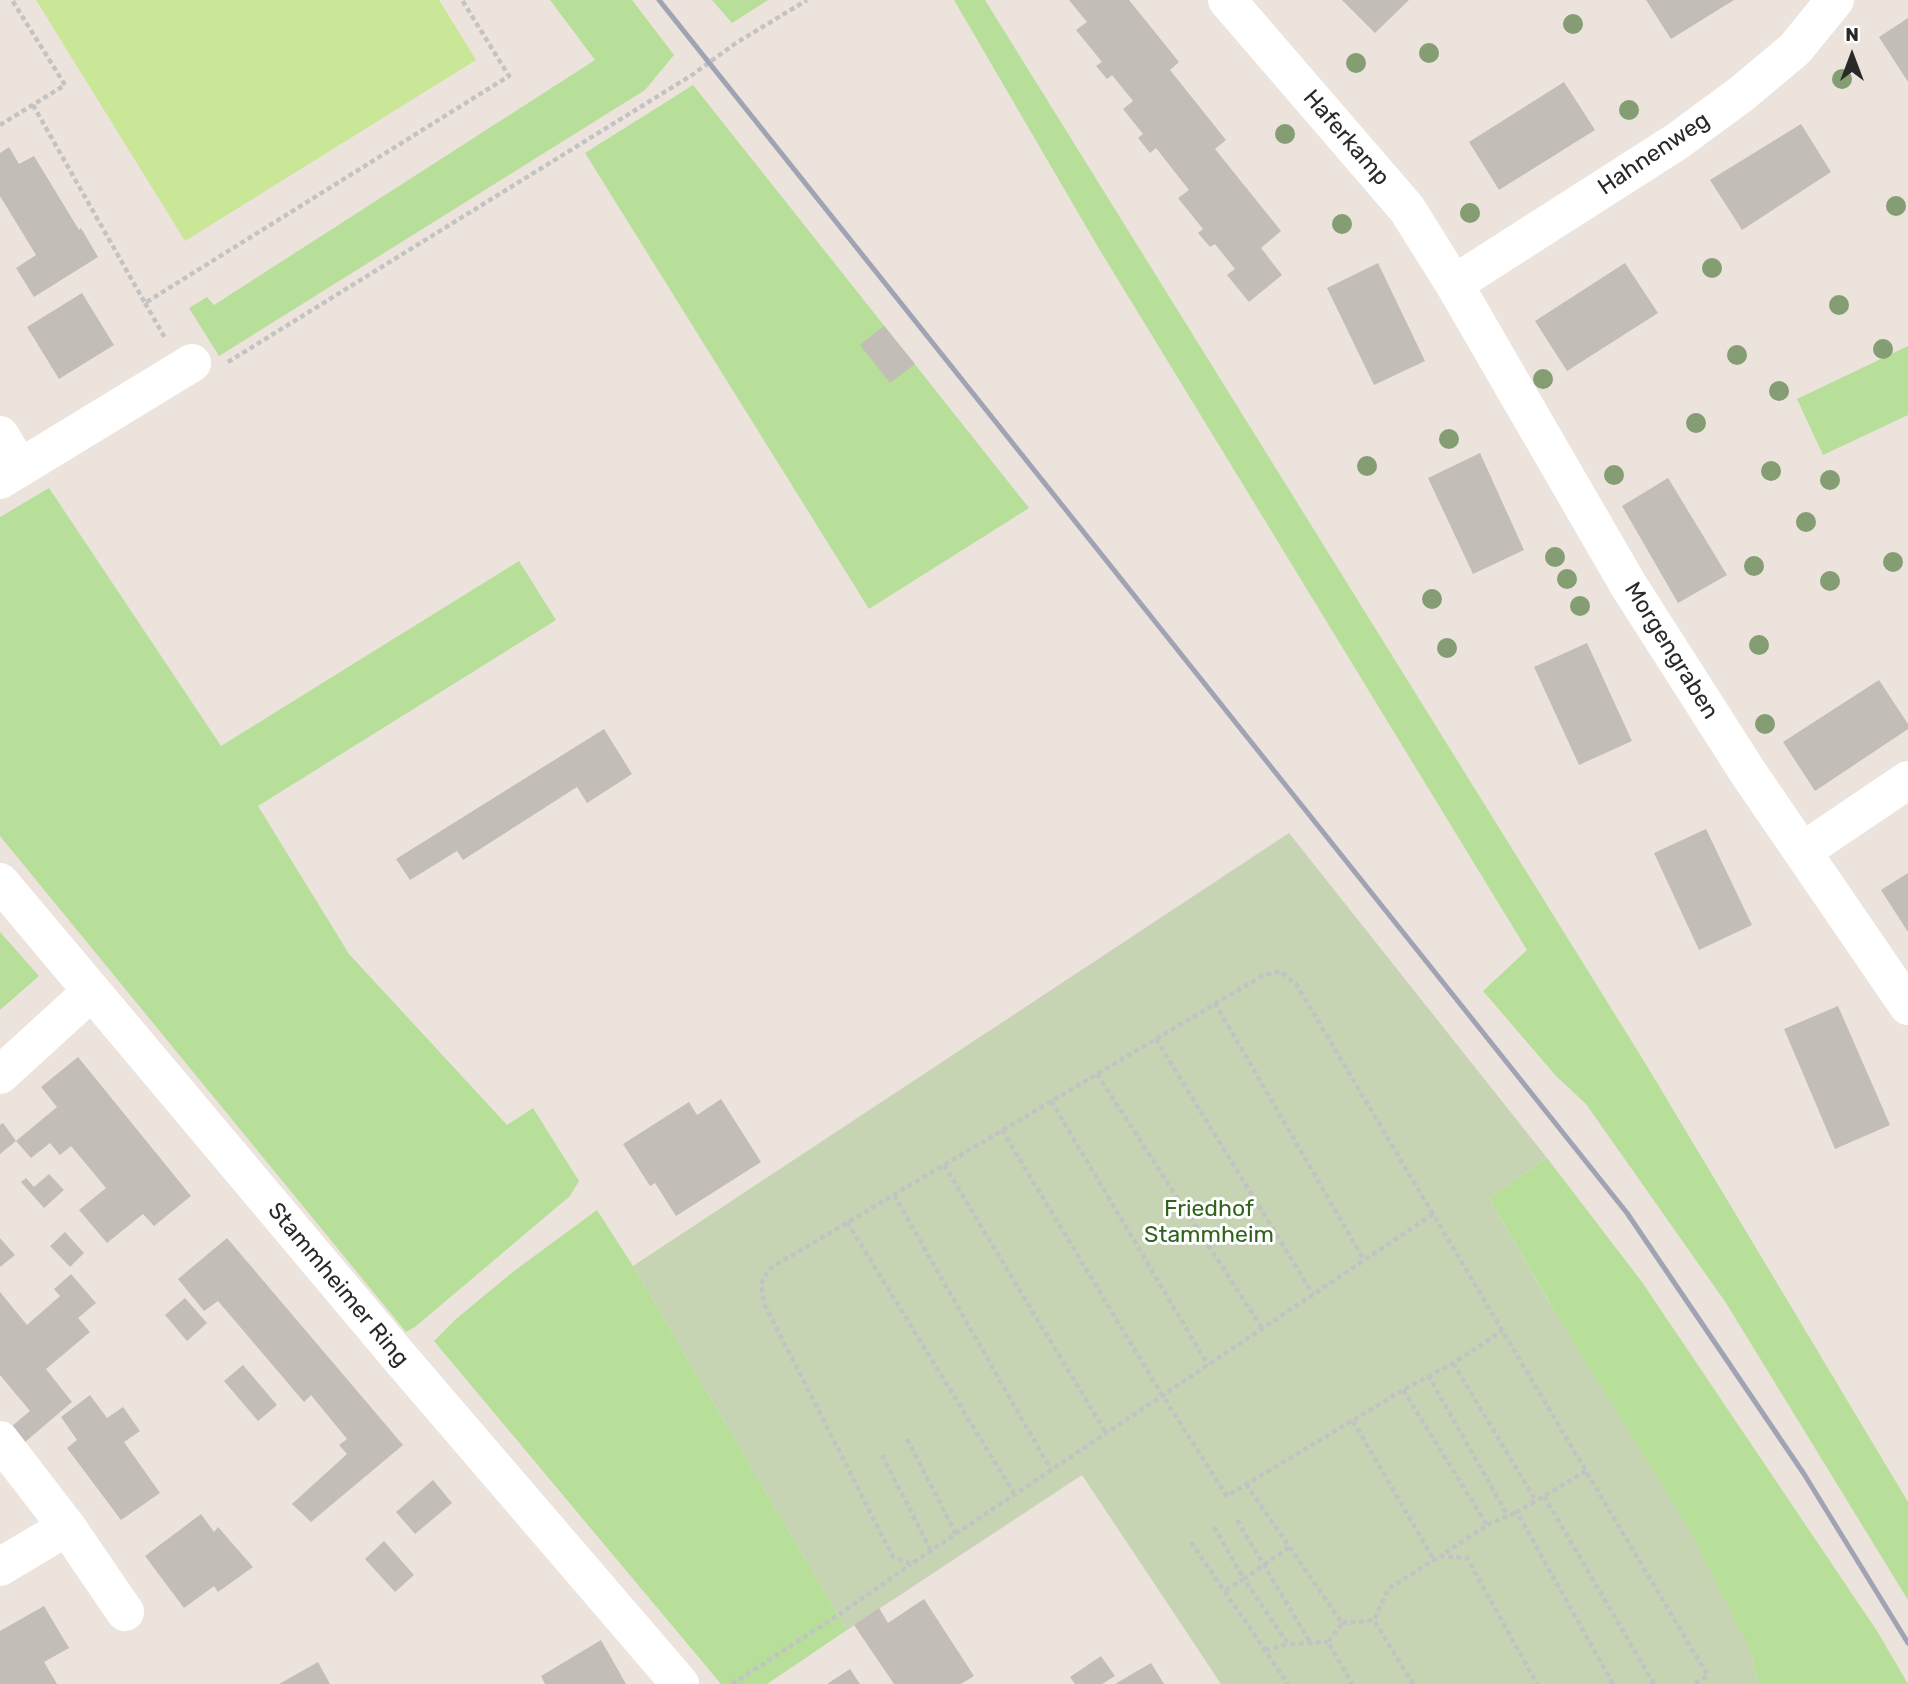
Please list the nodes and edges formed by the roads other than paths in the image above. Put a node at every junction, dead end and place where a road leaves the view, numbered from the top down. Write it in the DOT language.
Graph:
graph roads {
  1 [pos="1227,0"];
  2 [pos="1835,0"];
  3 [pos="1454,284"];
  4 [pos="192,363"];
  5 [pos="0,435"];
  6 [pos="10,474"];
  7 [pos="1908,780"];
  8 [pos="1803,851"];
  9 [pos="0,882"];
  10 [pos="91,992"];
  11 [pos="1908,1006"];
  12 [pos="0,1075"];
  13 [pos="0,1440"];
  14 [pos="67,1527"];
  15 [pos="0,1567"];
  16 [pos="125,1612"];
  17 [pos="680,1684"];
  1 -- 3 [label="street, Haferkamp"];
  2 -- 3 [label="street, Hahnenweg"];
  3 -- 8 [label="street, Morgengraben"];
  4 -- 6 [label="street"];
  5 -- 6 [label="street"];
  7 -- 8 [label="street"];
  8 -- 11 [label="street, Morgengraben"];
  9 -- 10 [label="street, Stammheimer Ring"];
  10 -- 12 [label="street"];
  10 -- 17 [label="street, Stammheimer Ring"];
  13 -- 14 [label="street"];
  14 -- 15 [label="street"];
  14 -- 16 [label="street"];
}
